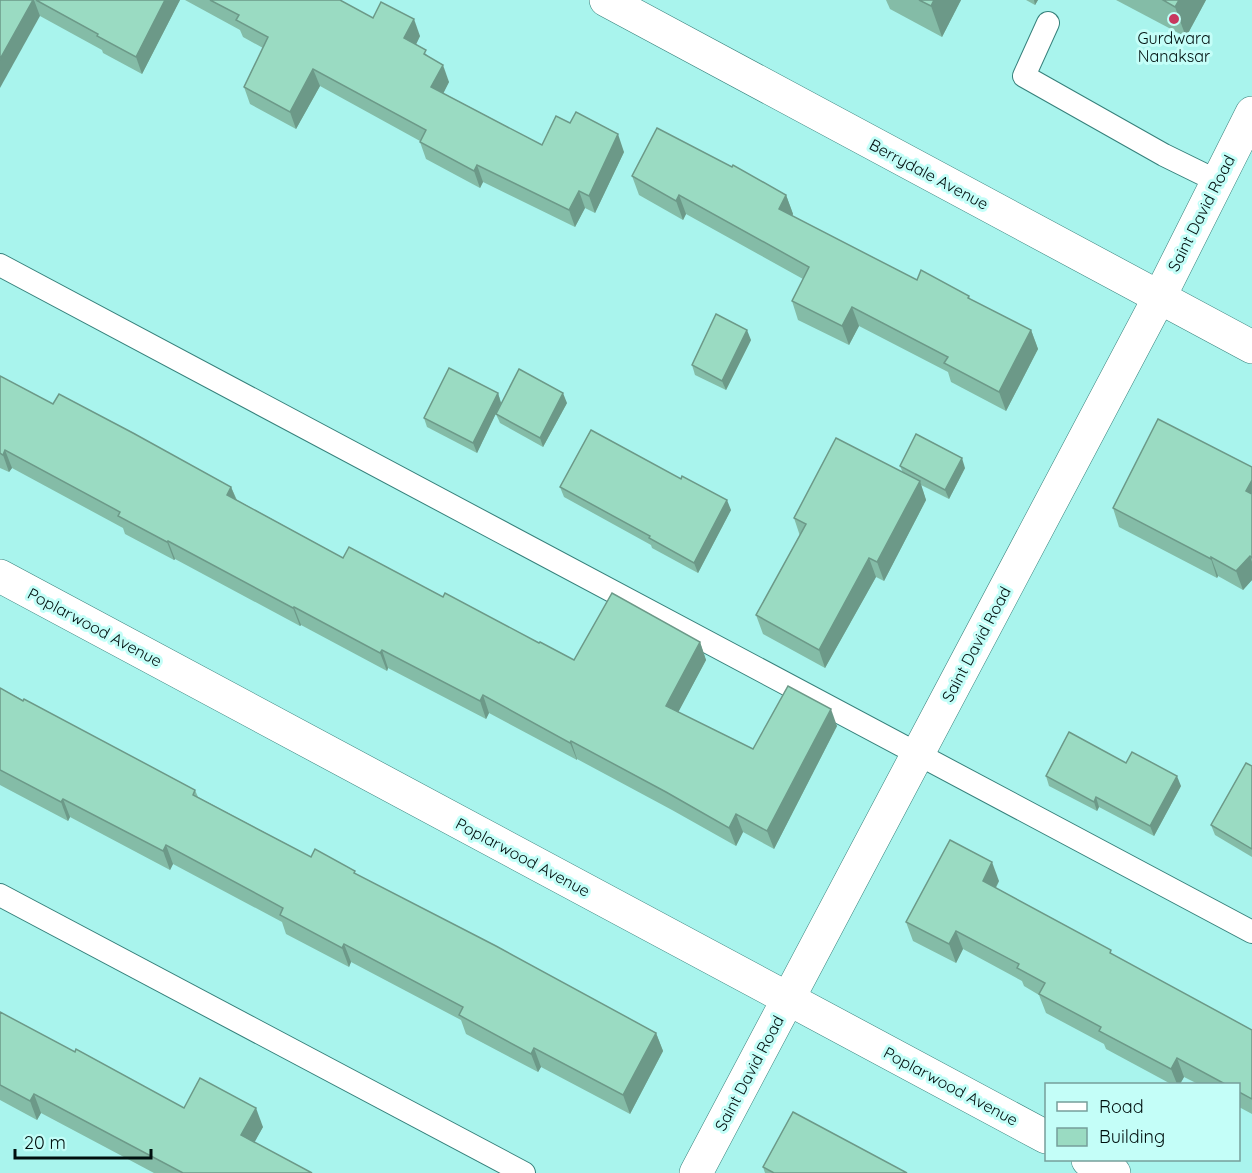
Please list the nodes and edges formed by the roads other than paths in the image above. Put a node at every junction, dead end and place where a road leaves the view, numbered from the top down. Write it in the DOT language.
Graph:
graph roads {
  1 [pos="606,0"];
  2 [pos="1048,23"];
  3 [pos="1252,113"];
  4 [pos="1218,181"];
  5 [pos="0,265"];
  6 [pos="1159,298"];
  7 [pos="1252,347"];
  8 [pos="0,576"];
  9 [pos="918,754"];
  10 [pos="0,895"];
  11 [pos="1252,932"];
  12 [pos="788,999"];
  13 [pos="1045,1136"];
  14 [pos="1090,1161"];
  15 [pos="524,1173"];
  16 [pos="696,1173"];
  17 [pos="1114,1173"];
  1 -- 6 [label="street, Berrydale Avenue"];
  2 -- 4 [label="lane"];
  3 -- 4 [label="street, Saint David Road"];
  4 -- 6 [label="street, Saint David Road"];
  5 -- 9 [label="lane"];
  6 -- 7 [label="street, Berrydale Avenue"];
  6 -- 9 [label="street, Saint David Road"];
  8 -- 12 [label="street, Poplarwood Avenue"];
  9 -- 11 [label="lane"];
  9 -- 12 [label="street, Saint David Road"];
  10 -- 15 [label="lane"];
  12 -- 13 [label="street, Poplarwood Avenue"];
  12 -- 16 [label="street, Saint David Road"];
  14 -- 17 [label="street"];
}
